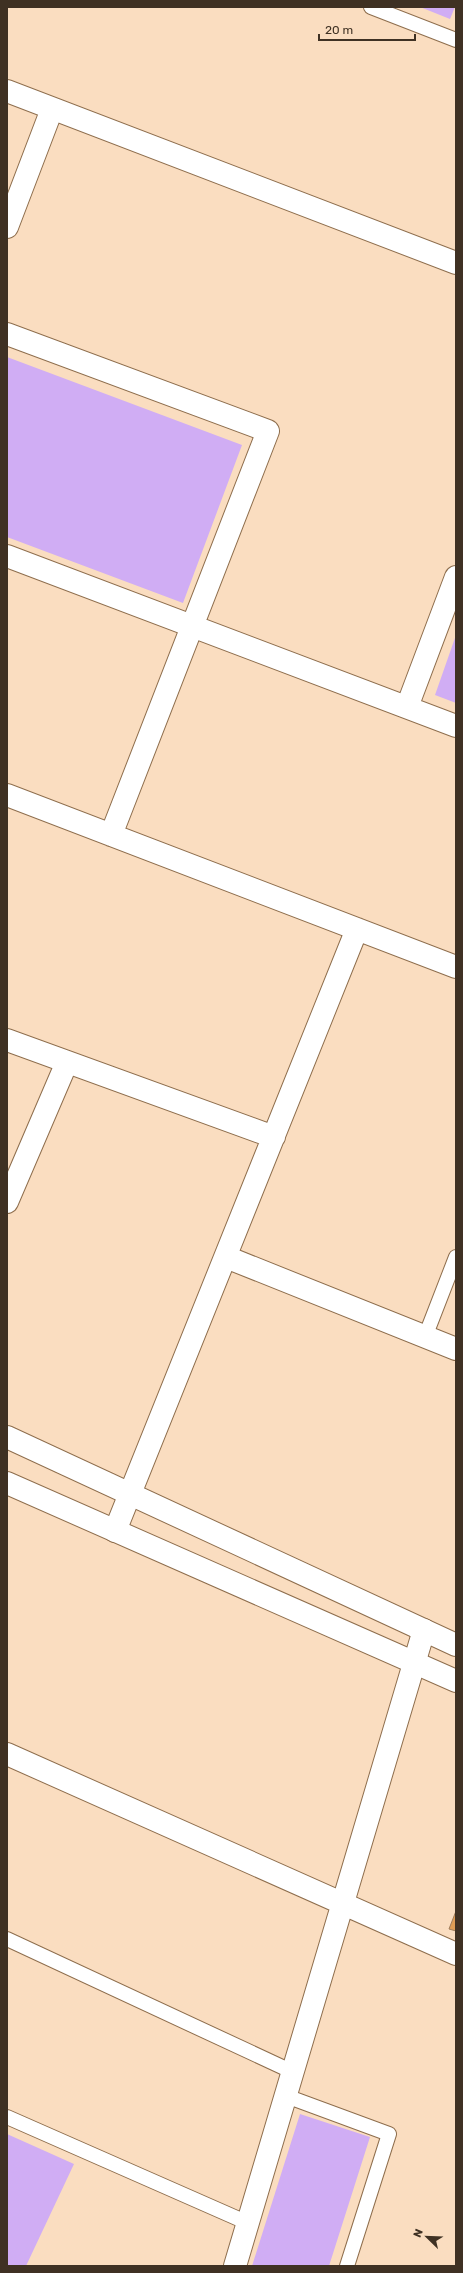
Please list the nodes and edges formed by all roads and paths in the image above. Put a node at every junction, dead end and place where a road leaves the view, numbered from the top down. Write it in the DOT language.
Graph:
graph roads {
  1 [pos="371,7"];
  2 [pos="456,40"];
  3 [pos="7,91"];
  4 [pos="52,109"];
  5 [pos="7,227"];
  6 [pos="456,262"];
  7 [pos="7,334"];
  8 [pos="7,556"];
  9 [pos="456,577"];
  10 [pos="193,625"];
  11 [pos="407,707"];
  12 [pos="456,726"];
  13 [pos="7,795"];
  14 [pos="111,835"];
  15 [pos="357,929"];
  16 [pos="456,967"];
  17 [pos="7,1040"];
  18 [pos="67,1062"];
  19 [pos="274,1137"];
  20 [pos="15,1158"];
  21 [pos="7,1202"];
  22 [pos="456,1256"];
  23 [pos="226,1257"];
  24 [pos="425,1337"];
  25 [pos="456,1349"];
  26 [pos="7,1437"];
  27 [pos="7,1484"];
  28 [pos="131,1494"];
  29 [pos="115,1531"];
  30 [pos="424,1630"];
  31 [pos="456,1645"];
  32 [pos="415,1662"];
  33 [pos="456,1681"];
  34 [pos="7,1754"];
  35 [pos="343,1904"];
  36 [pos="7,1939"];
  37 [pos="456,1954"];
  38 [pos="293,2072"];
  39 [pos="286,2096"];
  40 [pos="7,2117"];
  41 [pos="248,2223"];
  42 [pos="235,2266"];
  43 [pos="347,2266"];
  1 -- 2 [label="lane"];
  3 -- 4 [label="street"];
  4 -- 5 [label="street"];
  4 -- 6 [label="street"];
  7 -- 10 [label="street"];
  8 -- 10 [label="street"];
  9 -- 11 [label="street"];
  10 -- 11 [label="street"];
  10 -- 14 [label="street"];
  11 -- 12 [label="street"];
  13 -- 14 [label="street"];
  14 -- 15 [label="street"];
  15 -- 16 [label="street"];
  15 -- 19 [label="street"];
  17 -- 18 [label="street"];
  18 -- 19 [label="street"];
  18 -- 20 [label="street"];
  19 -- 23 [label="street"];
  20 -- 21 [label="street"];
  22 -- 24 [label="lane"];
  23 -- 24 [label="street"];
  23 -- 28 [label="street"];
  24 -- 25 [label="street"];
  26 -- 28 [label="street"];
  27 -- 29 [label="street"];
  28 -- 29 [label="street"];
  28 -- 30 [label="street"];
  29 -- 32 [label="street"];
  30 -- 31 [label="street"];
  30 -- 32 [label="street"];
  32 -- 33 [label="street"];
  32 -- 35 [label="street"];
  34 -- 35 [label="street"];
  35 -- 37 [label="street"];
  35 -- 38 [label="street"];
  36 -- 38 [label="lane"];
  38 -- 39 [label="street"];
  39 -- 41 [label="street"];
  39 -- 43 [label="lane"];
  40 -- 41 [label="lane"];
  41 -- 42 [label="street"];
}
